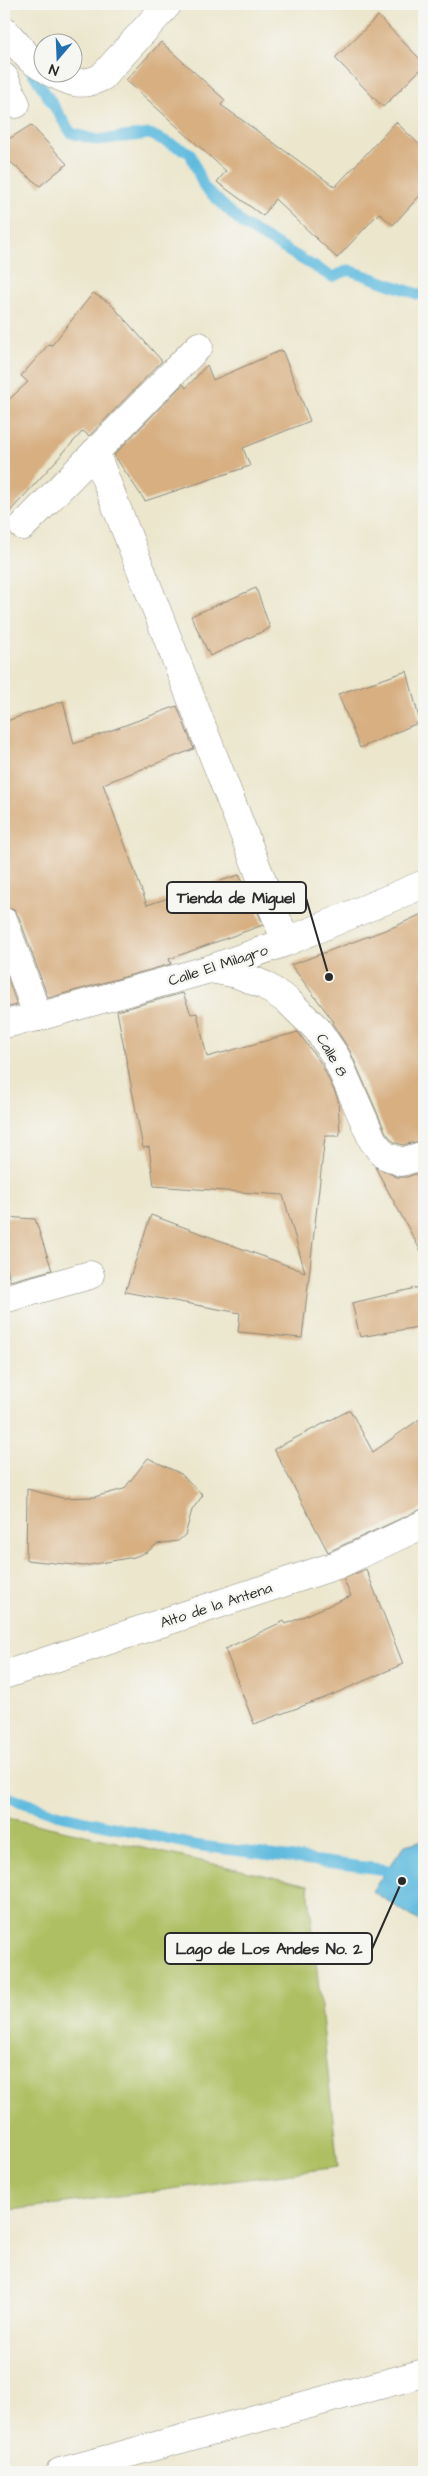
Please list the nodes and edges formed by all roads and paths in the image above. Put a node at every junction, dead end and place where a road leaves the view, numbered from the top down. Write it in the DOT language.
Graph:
graph roads {
  1 [pos="168,4"];
  2 [pos="4,30"];
  3 [pos="32,60"];
  4 [pos="4,77"];
  5 [pos="70,82"];
  6 [pos="16,104"];
  7 [pos="199,346"];
  8 [pos="95,452"];
  9 [pos="23,526"];
  10 [pos="424,884"];
  11 [pos="4,922"];
  12 [pos="286,942"];
  13 [pos="210,970"];
  14 [pos="38,1018"];
  15 [pos="4,1024"];
  16 [pos="424,1155"];
  17 [pos="90,1275"];
  18 [pos="4,1299"];
  19 [pos="424,1524"];
  20 [pos="4,1676"];
  21 [pos="424,2373"];
  22 [pos="60,2472"];
  1 -- 5 [label="street"];
  2 -- 3 [label="street"];
  4 -- 6 [label="street"];
  7 -- 8 [label="street"];
  8 -- 9 [label="street"];
  8 -- 12 [label="street"];
  10 -- 12 [label="street, Calle El Milagro"];
  11 -- 14 [label="street"];
  12 -- 13 [label="street, Calle El Milagro"];
  13 -- 14 [label="street, Calle El Milagro"];
  13 -- 16 [label="street, Calle 8"];
  14 -- 15 [label="street, Calle El Milagro"];
  17 -- 18 [label="street"];
  19 -- 20 [label="street, Alto de la Antena"];
  21 -- 22 [label="street"];
}
